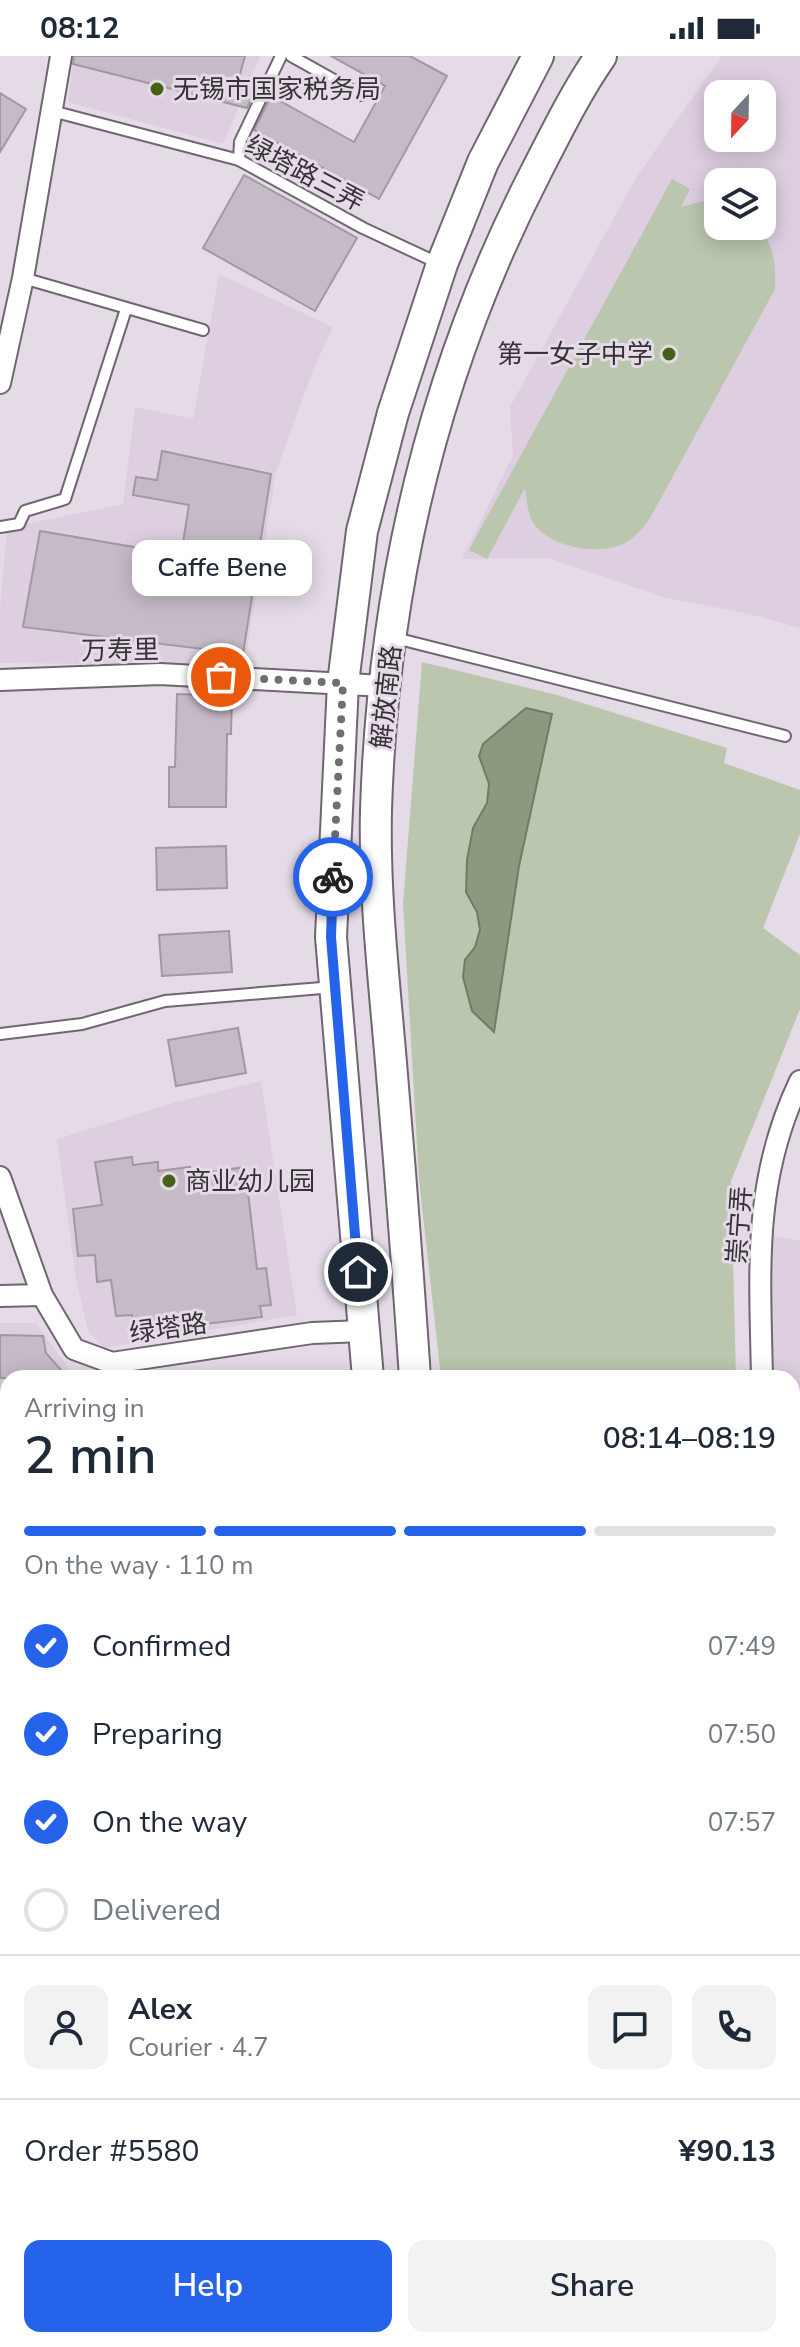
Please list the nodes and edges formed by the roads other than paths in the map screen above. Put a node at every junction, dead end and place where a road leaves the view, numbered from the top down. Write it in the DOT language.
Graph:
graph roads {
  1 [pos="61,56"];
  2 [pos="281,56"];
  3 [pos="291,56"];
  4 [pos="538,56"];
  5 [pos="601,56"];
  6 [pos="361,95"];
  7 [pos="51,111"];
  8 [pos="239,160"];
  9 [pos="442,264"];
  10 [pos="23,278"];
  11 [pos="126,309"];
  12 [pos="203,330"];
  13 [pos="0,383"];
  14 [pos="0,527"];
  15 [pos="392,637"];
  16 [pos="0,680"];
  17 [pos="343,683"];
  18 [pos="384,686"];
  19 [pos="785,736"];
  20 [pos="336,986"];
  21 [pos="0,1034"];
  22 [pos="800,1081"];
  23 [pos="2,1186"];
  24 [pos="42,1295"];
  25 [pos="0,1296"];
  26 [pos="363,1331"];
  27 [pos="367,1370"];
  28 [pos="414,1370"];
  29 [pos="762,1370"];
  1 -- 7 [label="street"];
  2 -- 8 [label="lane"];
  3 -- 6 [label="lane"];
  4 -- 9 [label="main road, 解放南路"];
  5 -- 15 [label="main road, 解放南路"];
  7 -- 8 [label="lane, 绿塔路三弄"];
  7 -- 10 [label="street"];
  8 -- 9 [label="lane, 绿塔路三弄"];
  9 -- 17 [label="main road, 解放南路"];
  10 -- 11 [label="lane"];
  10 -- 13 [label="street"];
  11 -- 12 [label="lane"];
  11 -- 14 [label="lane"];
  15 -- 18 [label="main road, 解放南路"];
  15 -- 19 [label="lane"];
  16 -- 17 [label="street, 万寿里"];
  17 -- 18 [label="street, 万寿里"];
  17 -- 20 [label="main road, 解放南路"];
  18 -- 28 [label="main road, 解放南路"];
  20 -- 21 [label="lane"];
  20 -- 26 [label="main road, 解放南路"];
  22 -- 29 [label="street, 崇宁弄"];
  23 -- 24 [label="street, 绿塔路"];
  24 -- 25 [label="street"];
  24 -- 26 [label="street, 绿塔路"];
  26 -- 27 [label="main road, 解放南路"];
}
